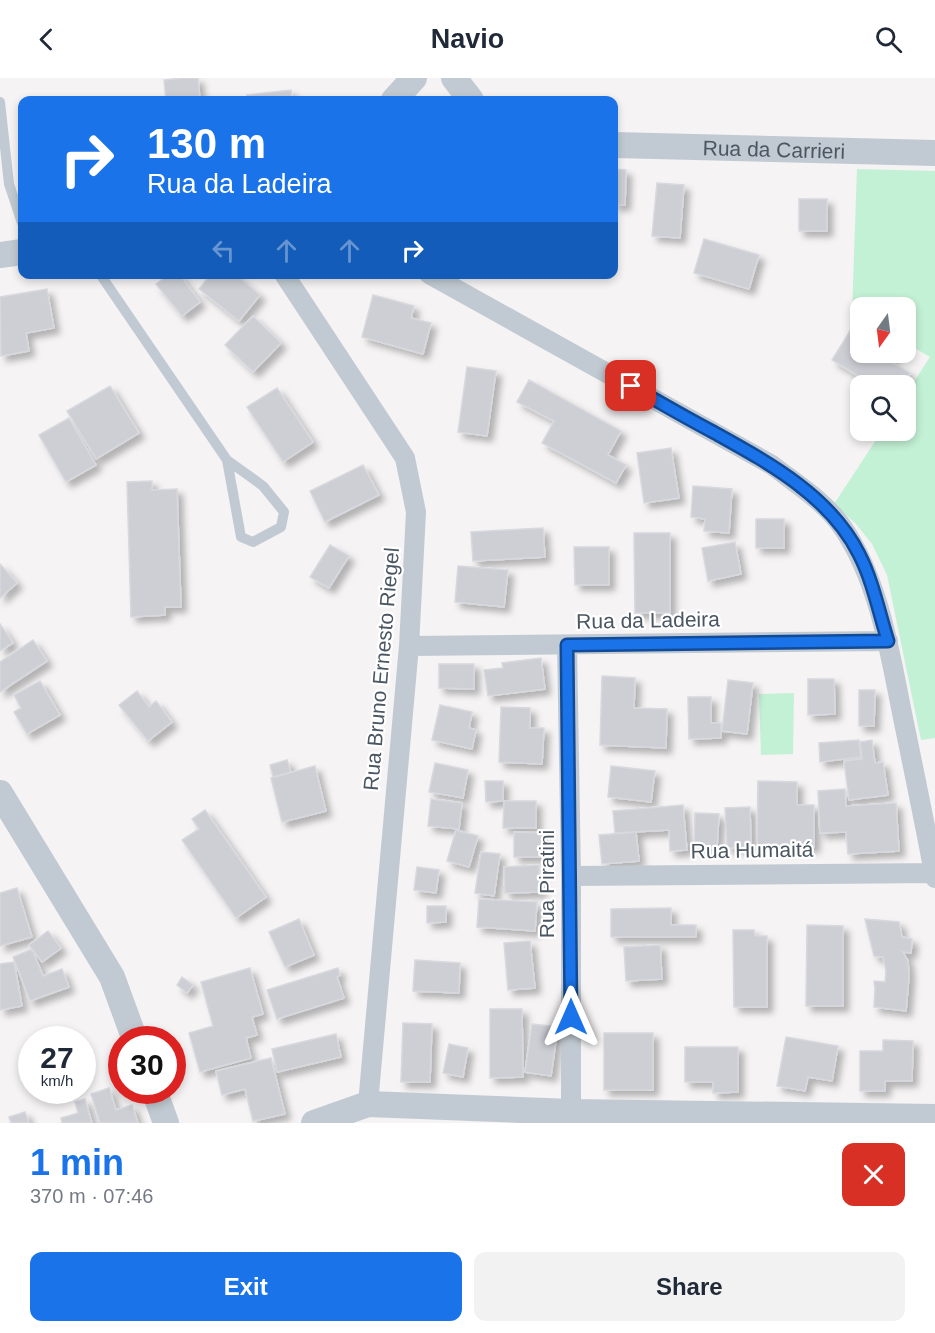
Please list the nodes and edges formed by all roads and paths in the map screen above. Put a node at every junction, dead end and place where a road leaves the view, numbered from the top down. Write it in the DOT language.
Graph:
graph roads {
  1 [pos="414,78"];
  2 [pos="454,78"];
  3 [pos="398,96"];
  4 [pos="468,96"];
  5 [pos="0,102"];
  6 [pos="618,145"];
  7 [pos="935,153"];
  8 [pos="18,211"];
  9 [pos="18,253"];
  10 [pos="0,255"];
  11 [pos="103,279"];
  12 [pos="287,279"];
  13 [pos="438,279"];
  14 [pos="227,460"];
  15 [pos="888,641"];
  16 [pos="567,645"];
  17 [pos="409,646"];
  18 [pos="0,793"];
  19 [pos="934,875"];
  20 [pos="571,876"];
  21 [pos="130,1026"];
  22 [pos="159,1104"];
  23 [pos="368,1104"];
  24 [pos="572,1117"];
  25 [pos="935,1117"];
  26 [pos="166,1123"];
  27 [pos="314,1123"];
  1 -- 3 [label="street"];
  2 -- 4 [label="street"];
  5 -- 8 [label="lane"];
  6 -- 7 [label="street, Rua da Carrieri"];
  9 -- 10 [label="street"];
  11 -- 14 [label="lane"];
  12 -- 17 [label="street, Rua Bruno Ernesto Riegel"];
  13 -- 15 [label="street"];
  14 -- 14 [label="lane"];
  15 -- 16 [label="street, Rua da Ladeira"];
  15 -- 19 [label="street"];
  16 -- 17 [label="street, Rua da Ladeira"];
  16 -- 20 [label="street, Rua Piratini"];
  17 -- 23 [label="street, Rua Bruno Ernesto Riegel"];
  18 -- 21 [label="street"];
  19 -- 20 [label="street, Rua Humaitá"];
  20 -- 24 [label="street, Rua Piratini"];
  22 -- 26 [label="street"];
  23 -- 24 [label="street"];
  23 -- 27 [label="street"];
  24 -- 25 [label="street"];
}
